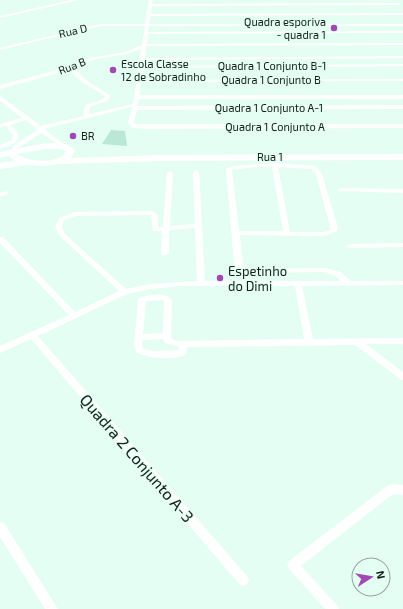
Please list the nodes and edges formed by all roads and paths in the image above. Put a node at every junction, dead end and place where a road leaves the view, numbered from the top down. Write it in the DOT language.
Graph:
graph roads {
  1 [pos="77,0"];
  2 [pos="397,2"];
  3 [pos="403,2"];
  4 [pos="150,3"];
  5 [pos="403,11"];
  6 [pos="403,14"];
  7 [pos="149,15"];
  8 [pos="0,17"];
  9 [pos="403,25"];
  10 [pos="147,26"];
  11 [pos="403,32"];
  12 [pos="145,33"];
  13 [pos="403,44"];
  14 [pos="144,46"];
  15 [pos="0,49"];
  16 [pos="403,57"];
  17 [pos="142,58"];
  18 [pos="403,65"];
  19 [pos="140,67"];
  20 [pos="71,68"];
  21 [pos="403,80"];
  22 [pos="138,81"];
  23 [pos="0,87"];
  24 [pos="136,97"];
  25 [pos="403,97"];
  26 [pos="0,98"];
  27 [pos="94,103"];
  28 [pos="135,107"];
  29 [pos="403,107"];
  30 [pos="107,112"];
  31 [pos="87,116"];
  32 [pos="27,118"];
  33 [pos="7,124"];
  34 [pos="0,126"];
  35 [pos="403,126"];
  36 [pos="41,129"];
  37 [pos="48,134"];
  38 [pos="33,135"];
  39 [pos="0,147"];
  40 [pos="67,148"];
  41 [pos="14,151"];
  42 [pos="0,155"];
  43 [pos="403,157"];
  44 [pos="136,159"];
  45 [pos="58,161"];
  46 [pos="274,161"];
  47 [pos="26,163"];
  48 [pos="0,166"];
  49 [pos="196,172"];
  50 [pos="170,174"];
  51 [pos="341,190"];
  52 [pos="403,191"];
  53 [pos="199,226"];
  54 [pos="166,228"];
  55 [pos="236,233"];
  56 [pos="287,233"];
  57 [pos="0,239"];
  58 [pos="403,245"];
  59 [pos="350,246"];
  60 [pos="165,253"];
  61 [pos="298,283"];
  62 [pos="349,283"];
  63 [pos="403,283"];
  64 [pos="201,284"];
  65 [pos="124,292"];
  66 [pos="74,315"];
  67 [pos="32,335"];
  68 [pos="167,336"];
  69 [pos="139,337"];
  70 [pos="403,341"];
  71 [pos="309,342"];
  72 [pos="357,342"];
  73 [pos="183,344"];
  74 [pos="0,350"];
  75 [pos="403,377"];
  76 [pos="403,490"];
  77 [pos="0,527"];
  78 [pos="243,580"];
  79 [pos="52,609"];
  80 [pos="333,609"];
  1 -- 8 [label="street"];
  2 -- 3 [label="street"];
  2 -- 4 [label="street"];
  2 -- 5 [label="street"];
  4 -- 7 [label="street"];
  6 -- 7 [label="street"];
  7 -- 10 [label="street"];
  9 -- 10 [label="street, Rua D"];
  10 -- 12 [label="street"];
  10 -- 15 [label="street, Rua D"];
  11 -- 12 [label="street"];
  12 -- 14 [label="street"];
  13 -- 14 [label="street"];
  14 -- 17 [label="street"];
  14 -- 20 [label="street, Rua B"];
  16 -- 17 [label="street, Quadra 1 Conjunto B-1"];
  17 -- 19 [label="street"];
  18 -- 19 [label="street, Quadra 1 Conjunto B-1"];
  19 -- 22 [label="street"];
  20 -- 23 [label="street, Rua B"];
  20 -- 27 [label="street"];
  21 -- 22 [label="street, Quadra 1 Conjunto B"];
  22 -- 24 [label="street"];
  24 -- 25 [label="street, Quadra 1 Conjunto A-1"];
  24 -- 28 [label="street"];
  26 -- 32 [label="street"];
  27 -- 30 [label="street"];
  27 -- 31 [label="street"];
  28 -- 29 [label="street, Quadra 1 Conjunto A-1"];
  28 -- 30 [label="street, Quadra 1 Conjunto A-1"];
  28 -- 35 [label="street, Quadra 1 Conjunto A"];
  30 -- 31 [label="street, Quadra 1 Conjunto A-1"];
  31 -- 36 [label="street, Quadra 1 Conjunto A-1"];
  32 -- 33 [label="street"];
  32 -- 36 [label="street"];
  33 -- 34 [label="street"];
  33 -- 39 [label="street"];
  36 -- 37 [label="street"];
  36 -- 38 [label="street, Quadra 1 Conjunto A-1"];
  37 -- 38 [label="street"];
  37 -- 40 [label="street"];
  38 -- 41 [label="street, Quadra 1 Conjunto A-1"];
  40 -- 41 [label="main road"];
  40 -- 44 [label="main road"];
  40 -- 45 [label="main road"];
  41 -- 42 [label="main road"];
  41 -- 47 [label="main road"];
  43 -- 46 [label="main road, Rua 1"];
  44 -- 45 [label="main road"];
  44 -- 46 [label="main road, Rua 1"];
  45 -- 47 [label="main road"];
  46 -- 55 [label="street"];
  46 -- 56 [label="street"];
  46 -- 56 [label="street"];
  47 -- 48 [label="main road"];
  49 -- 53 [label="street"];
  50 -- 54 [label="street"];
  51 -- 52 [label="street"];
  53 -- 54 [label="street"];
  53 -- 64 [label="street"];
  54 -- 60 [label="street"];
  54 -- 65 [label="street"];
  55 -- 56 [label="street"];
  55 -- 62 [label="street"];
  57 -- 66 [label="street"];
  58 -- 59 [label="street"];
  61 -- 62 [label="street"];
  61 -- 64 [label="street"];
  61 -- 71 [label="street"];
  62 -- 63 [label="street"];
  64 -- 65 [label="street"];
  65 -- 66 [label="street"];
  66 -- 67 [label="street"];
  67 -- 74 [label="street"];
  67 -- 78 [label="street, Quadra 2 Conjunto A-3"];
  68 -- 69 [label="street"];
  68 -- 69 [label="street"];
  68 -- 73 [label="street"];
  69 -- 73 [label="street"];
  70 -- 72 [label="street"];
  71 -- 72 [label="street"];
  71 -- 73 [label="street"];
  72 -- 75 [label="street"];
  76 -- 80 [label="street"];
  77 -- 79 [label="street"];
}
